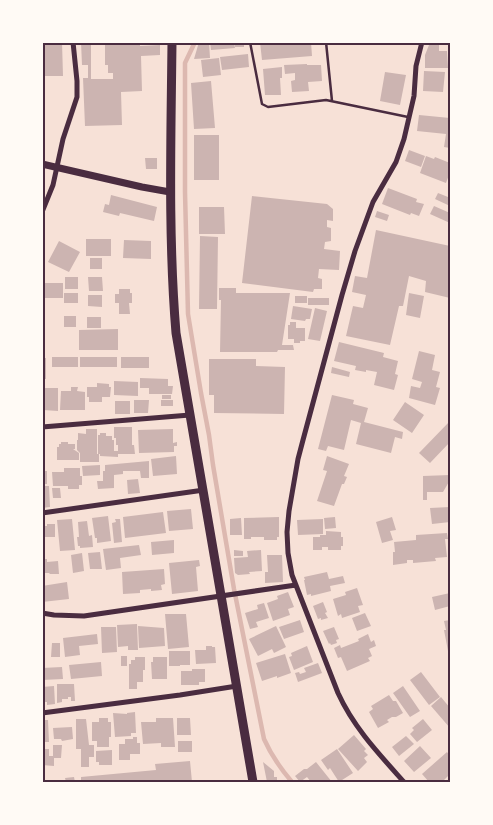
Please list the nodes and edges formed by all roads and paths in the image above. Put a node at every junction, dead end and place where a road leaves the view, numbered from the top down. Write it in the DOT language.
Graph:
graph roads {
  1 [pos="73,42"];
  2 [pos="172,42"];
  3 [pos="250,42"];
  4 [pos="326,42"];
  5 [pos="422,42"];
  6 [pos="332,101"];
  7 [pos="410,118"];
  8 [pos="42,164"];
  9 [pos="56,167"];
  10 [pos="170,192"];
  11 [pos="42,212"];
  12 [pos="190,415"];
  13 [pos="42,427"];
  14 [pos="204,490"];
  15 [pos="42,513"];
  16 [pos="296,585"];
  17 [pos="224,596"];
  18 [pos="42,613"];
  19 [pos="237,686"];
  20 [pos="42,713"];
  21 [pos="253,782"];
  22 [pos="404,782"];
  1 -- 9 [label="street"];
  2 -- 10 [label="highway"];
  3 -- 6 [label="lane"];
  4 -- 6 [label="lane"];
  5 -- 7 [label="street"];
  6 -- 7 [label="lane"];
  7 -- 16 [label="street"];
  8 -- 9 [label="street"];
  9 -- 10 [label="street"];
  9 -- 11 [label="street"];
  10 -- 12 [label="highway"];
  12 -- 13 [label="street"];
  12 -- 14 [label="highway"];
  14 -- 15 [label="street"];
  14 -- 17 [label="highway"];
  16 -- 17 [label="street"];
  16 -- 22 [label="street"];
  17 -- 18 [label="street"];
  17 -- 19 [label="highway"];
  19 -- 20 [label="street"];
  19 -- 21 [label="highway"];
}
